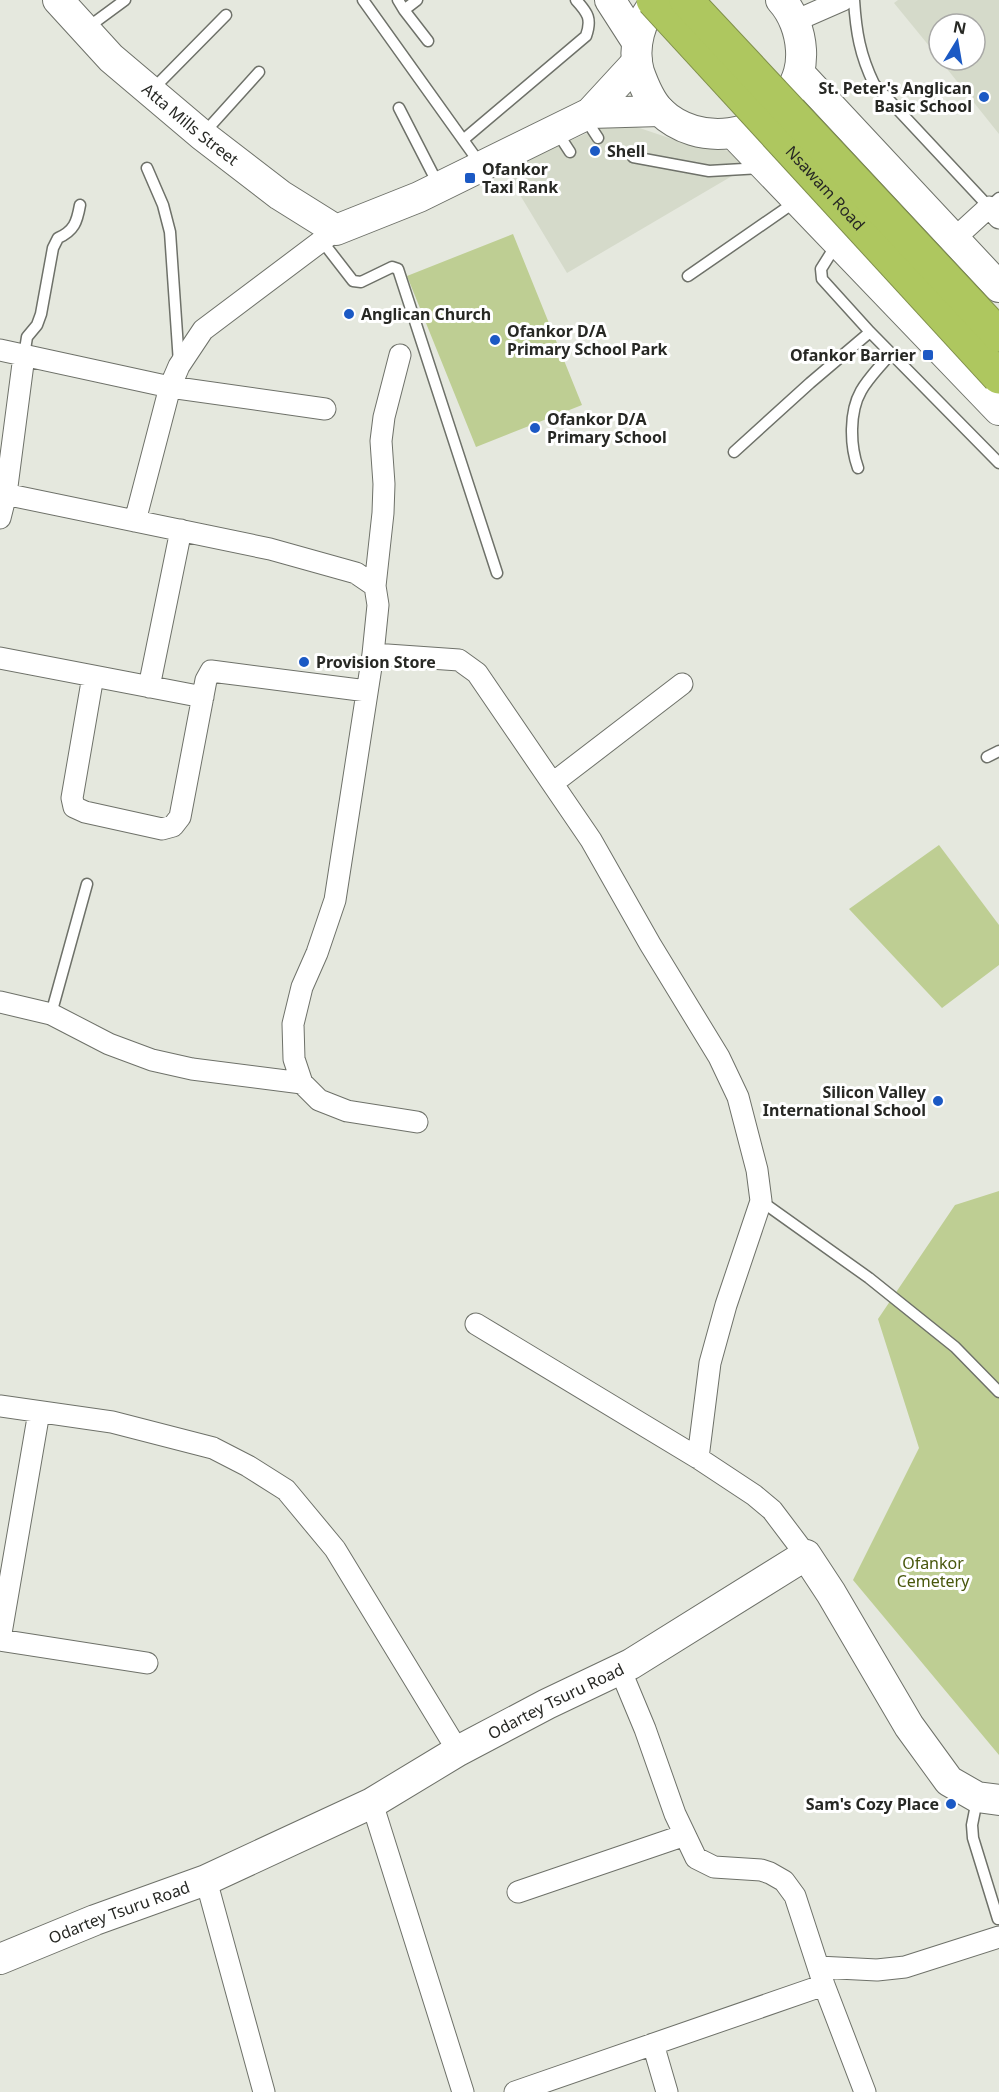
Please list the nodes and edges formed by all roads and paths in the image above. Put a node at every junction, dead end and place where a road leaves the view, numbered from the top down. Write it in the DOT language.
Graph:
graph roads {
  1 [pos="58,0"];
  2 [pos="124,0"];
  3 [pos="363,0"];
  4 [pos="398,0"];
  5 [pos="417,0"];
  6 [pos="576,0"];
  7 [pos="610,0"];
  8 [pos="652,0"];
  9 [pos="658,0"];
  10 [pos="686,0"];
  11 [pos="843,0"];
  12 [pos="854,0"];
  13 [pos="404,10"];
  14 [pos="788,11"];
  15 [pos="226,15"];
  16 [pos="84,30"];
  17 [pos="428,41"];
  18 [pos="637,52"];
  19 [pos="259,72"];
  20 [pos="800,74"];
  21 [pos="150,91"];
  22 [pos="399,108"];
  23 [pos="660,111"];
  24 [pos="590,122"];
  25 [pos="734,134"];
  26 [pos="202,135"];
  27 [pos="463,140"];
  28 [pos="633,158"];
  29 [pos="481,166"];
  30 [pos="147,168"];
  31 [pos="766,168"];
  32 [pos="440,186"];
  33 [pos="798,201"];
  34 [pos="80,206"];
  35 [pos="996,208"];
  36 [pos="329,236"];
  37 [pos="954,239"];
  38 [pos="838,243"];
  39 [pos="688,276"];
  40 [pos="999,287"];
  41 [pos="870,332"];
  42 [pos="999,335"];
  43 [pos="0,350"];
  44 [pos="891,354"];
  45 [pos="400,355"];
  46 [pos="24,356"];
  47 [pos="179,366"];
  48 [pos="999,377"];
  49 [pos="170,387"];
  50 [pos="325,409"];
  51 [pos="999,410"];
  52 [pos="735,452"];
  53 [pos="999,463"];
  54 [pos="858,468"];
  55 [pos="3,494"];
  56 [pos="0,518"];
  57 [pos="135,521"];
  58 [pos="181,530"];
  59 [pos="497,573"];
  60 [pos="375,586"];
  61 [pos="373,654"];
  62 [pos="0,658"];
  63 [pos="93,676"];
  64 [pos="682,684"];
  65 [pos="149,687"];
  66 [pos="367,691"];
  67 [pos="203,697"];
  68 [pos="999,751"];
  69 [pos="987,757"];
  70 [pos="553,783"];
  71 [pos="87,884"];
  72 [pos="0,1002"];
  73 [pos="51,1014"];
  74 [pos="302,1083"];
  75 [pos="417,1122"];
  76 [pos="761,1201"];
  77 [pos="476,1324"];
  78 [pos="999,1392"];
  79 [pos="0,1406"];
  80 [pos="39,1412"];
  81 [pos="698,1458"];
  82 [pos="806,1555"];
  83 [pos="0,1640"];
  84 [pos="147,1663"];
  85 [pos="620,1669"];
  86 [pos="458,1751"];
  87 [pos="988,1799"];
  88 [pos="372,1803"];
  89 [pos="685,1835"];
  90 [pos="206,1880"];
  91 [pos="518,1892"];
  92 [pos="998,1919"];
  93 [pos="999,1937"];
  94 [pos="0,1959"];
  95 [pos="821,1976"];
  96 [pos="654,2044"];
  97 [pos="264,2092"];
  98 [pos="463,2092"];
  99 [pos="515,2092"];
  100 [pos="667,2092"];
  101 [pos="865,2092"];
  1 -- 16 [label="main road, Atta Mills Street"];
  2 -- 16 [label="lane"];
  3 -- 27 [label="lane"];
  4 -- 13 [label="lane"];
  5 -- 13 [label="lane"];
  6 -- 27 [label="lane"];
  7 -- 18 [label="main road"];
  8 -- 48 [label="highway, Nsawam Road, bridge"];
  9 -- 18 [label="main road"];
  10 -- 42 [label="highway, Nsawam Road, bridge"];
  11 -- 14 [label="street"];
  12 -- 35 [label="lane"];
  13 -- 17 [label="lane"];
  14 -- 20 [label="main road"];
  15 -- 21 [label="lane"];
  16 -- 21 [label="main road, Atta Mills Street"];
  18 -- 23 [label="main road"];
  18 -- 24 [label="main road"];
  19 -- 26 [label="lane"];
  20 -- 25 [label="main road"];
  20 -- 37 [label="main road"];
  21 -- 26 [label="main road, Atta Mills Street"];
  22 -- 32 [label="lane"];
  23 -- 24 [label="main road"];
  23 -- 25 [label="main road"];
  24 -- 29 [label="main road"];
  25 -- 31 [label="main road"];
  26 -- 36 [label="main road, Atta Mills Street"];
  27 -- 29 [label="lane"];
  28 -- 31 [label="lane"];
  29 -- 32 [label="main road"];
  30 -- 47 [label="lane"];
  31 -- 33 [label="main road"];
  32 -- 36 [label="main road"];
  33 -- 38 [label="main road"];
  33 -- 39 [label="lane"];
  34 -- 46 [label="lane"];
  35 -- 37 [label="street"];
  36 -- 47 [label="street"];
  36 -- 59 [label="lane"];
  37 -- 40 [label="main road"];
  38 -- 41 [label="lane"];
  38 -- 51 [label="main road"];
  41 -- 44 [label="lane"];
  41 -- 52 [label="lane"];
  43 -- 46 [label="street"];
  44 -- 53 [label="lane"];
  44 -- 54 [label="lane"];
  45 -- 60 [label="street"];
  46 -- 49 [label="street"];
  46 -- 55 [label="street"];
  47 -- 49 [label="street"];
  49 -- 50 [label="street"];
  49 -- 57 [label="street"];
  55 -- 56 [label="street"];
  55 -- 57 [label="street"];
  57 -- 58 [label="street"];
  58 -- 60 [label="street"];
  58 -- 65 [label="street"];
  60 -- 61 [label="street"];
  61 -- 66 [label="street"];
  61 -- 70 [label="street"];
  62 -- 63 [label="street"];
  63 -- 65 [label="street"];
  63 -- 67 [label="street"];
  64 -- 70 [label="street"];
  65 -- 67 [label="street"];
  66 -- 67 [label="street"];
  66 -- 74 [label="street"];
  68 -- 69 [label="lane"];
  70 -- 76 [label="street"];
  71 -- 73 [label="lane"];
  72 -- 73 [label="street"];
  73 -- 74 [label="street"];
  74 -- 75 [label="street"];
  76 -- 78 [label="lane"];
  76 -- 81 [label="street"];
  77 -- 81 [label="street"];
  79 -- 80 [label="street"];
  80 -- 83 [label="street"];
  80 -- 86 [label="street"];
  81 -- 82 [label="street"];
  82 -- 85 [label="main road, Odartey Tsuru Road"];
  82 -- 87 [label="main road"];
  83 -- 84 [label="street"];
  85 -- 86 [label="main road, Odartey Tsuru Road"];
  85 -- 89 [label="street"];
  86 -- 88 [label="main road, Odartey Tsuru Road"];
  87 -- 92 [label="lane"];
  88 -- 90 [label="main road, Odartey Tsuru Road"];
  88 -- 98 [label="street"];
  89 -- 91 [label="street"];
  89 -- 95 [label="street"];
  90 -- 94 [label="main road, Odartey Tsuru Road"];
  90 -- 97 [label="street"];
  93 -- 95 [label="street"];
  95 -- 96 [label="street"];
  95 -- 101 [label="street"];
  96 -- 99 [label="street"];
  96 -- 100 [label="street"];
}
